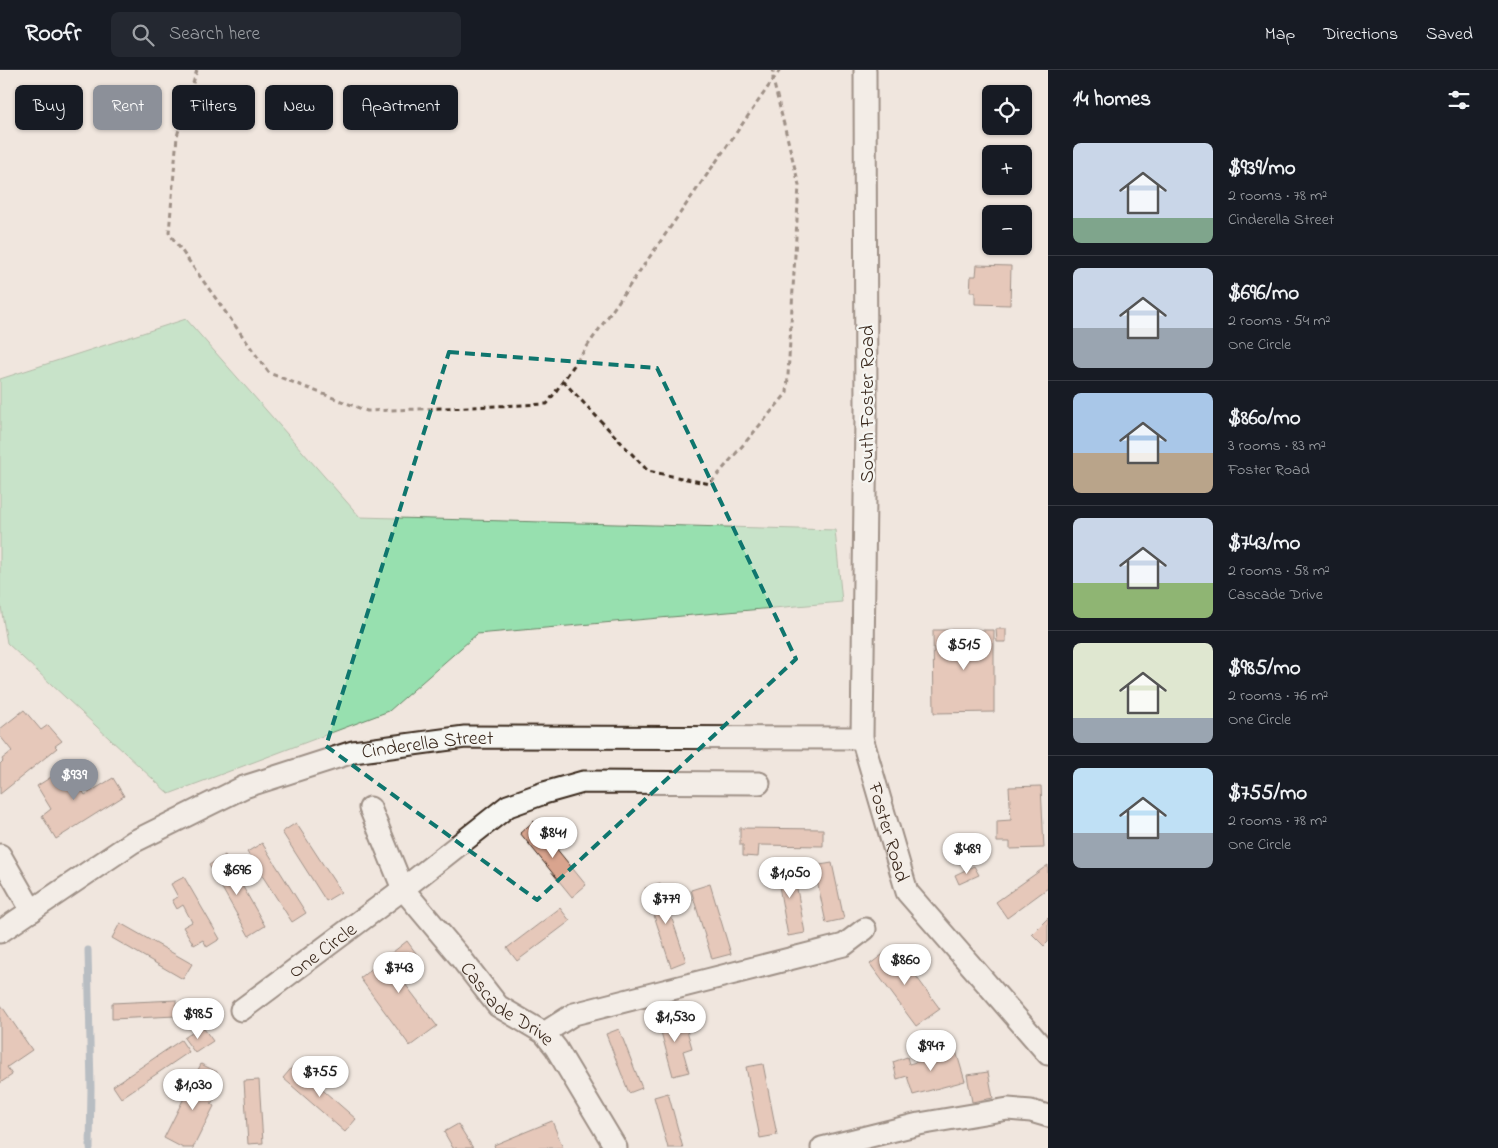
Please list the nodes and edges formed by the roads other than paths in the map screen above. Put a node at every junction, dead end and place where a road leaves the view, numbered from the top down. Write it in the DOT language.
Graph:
graph roads {
  1 [pos="865,70"];
  2 [pos="862,738"];
  3 [pos="758,783"];
  4 [pos="370,808"];
  5 [pos="0,855"];
  6 [pos="403,890"];
  7 [pos="32,911"];
  8 [pos="865,929"];
  9 [pos="0,932"];
  10 [pos="241,1010"];
  11 [pos="544,1033"];
  12 [pos="1048,1054"];
  13 [pos="1048,1116"];
  14 [pos="616,1148"];
  15 [pos="822,1148"];
  1 -- 2 [label="street, South Foster Road"];
  2 -- 7 [label="street, Cinderella Street"];
  2 -- 12 [label="street, Foster Road"];
  3 -- 6 [label="street, One Circle"];
  4 -- 6 [label="street, Cascade Drive"];
  5 -- 7 [label="street"];
  6 -- 10 [label="street, One Circle"];
  6 -- 11 [label="street, Cascade Drive"];
  7 -- 9 [label="street, Cinderella Street"];
  8 -- 11 [label="street"];
  11 -- 14 [label="street, Cascade Drive"];
  13 -- 15 [label="street"];
}
